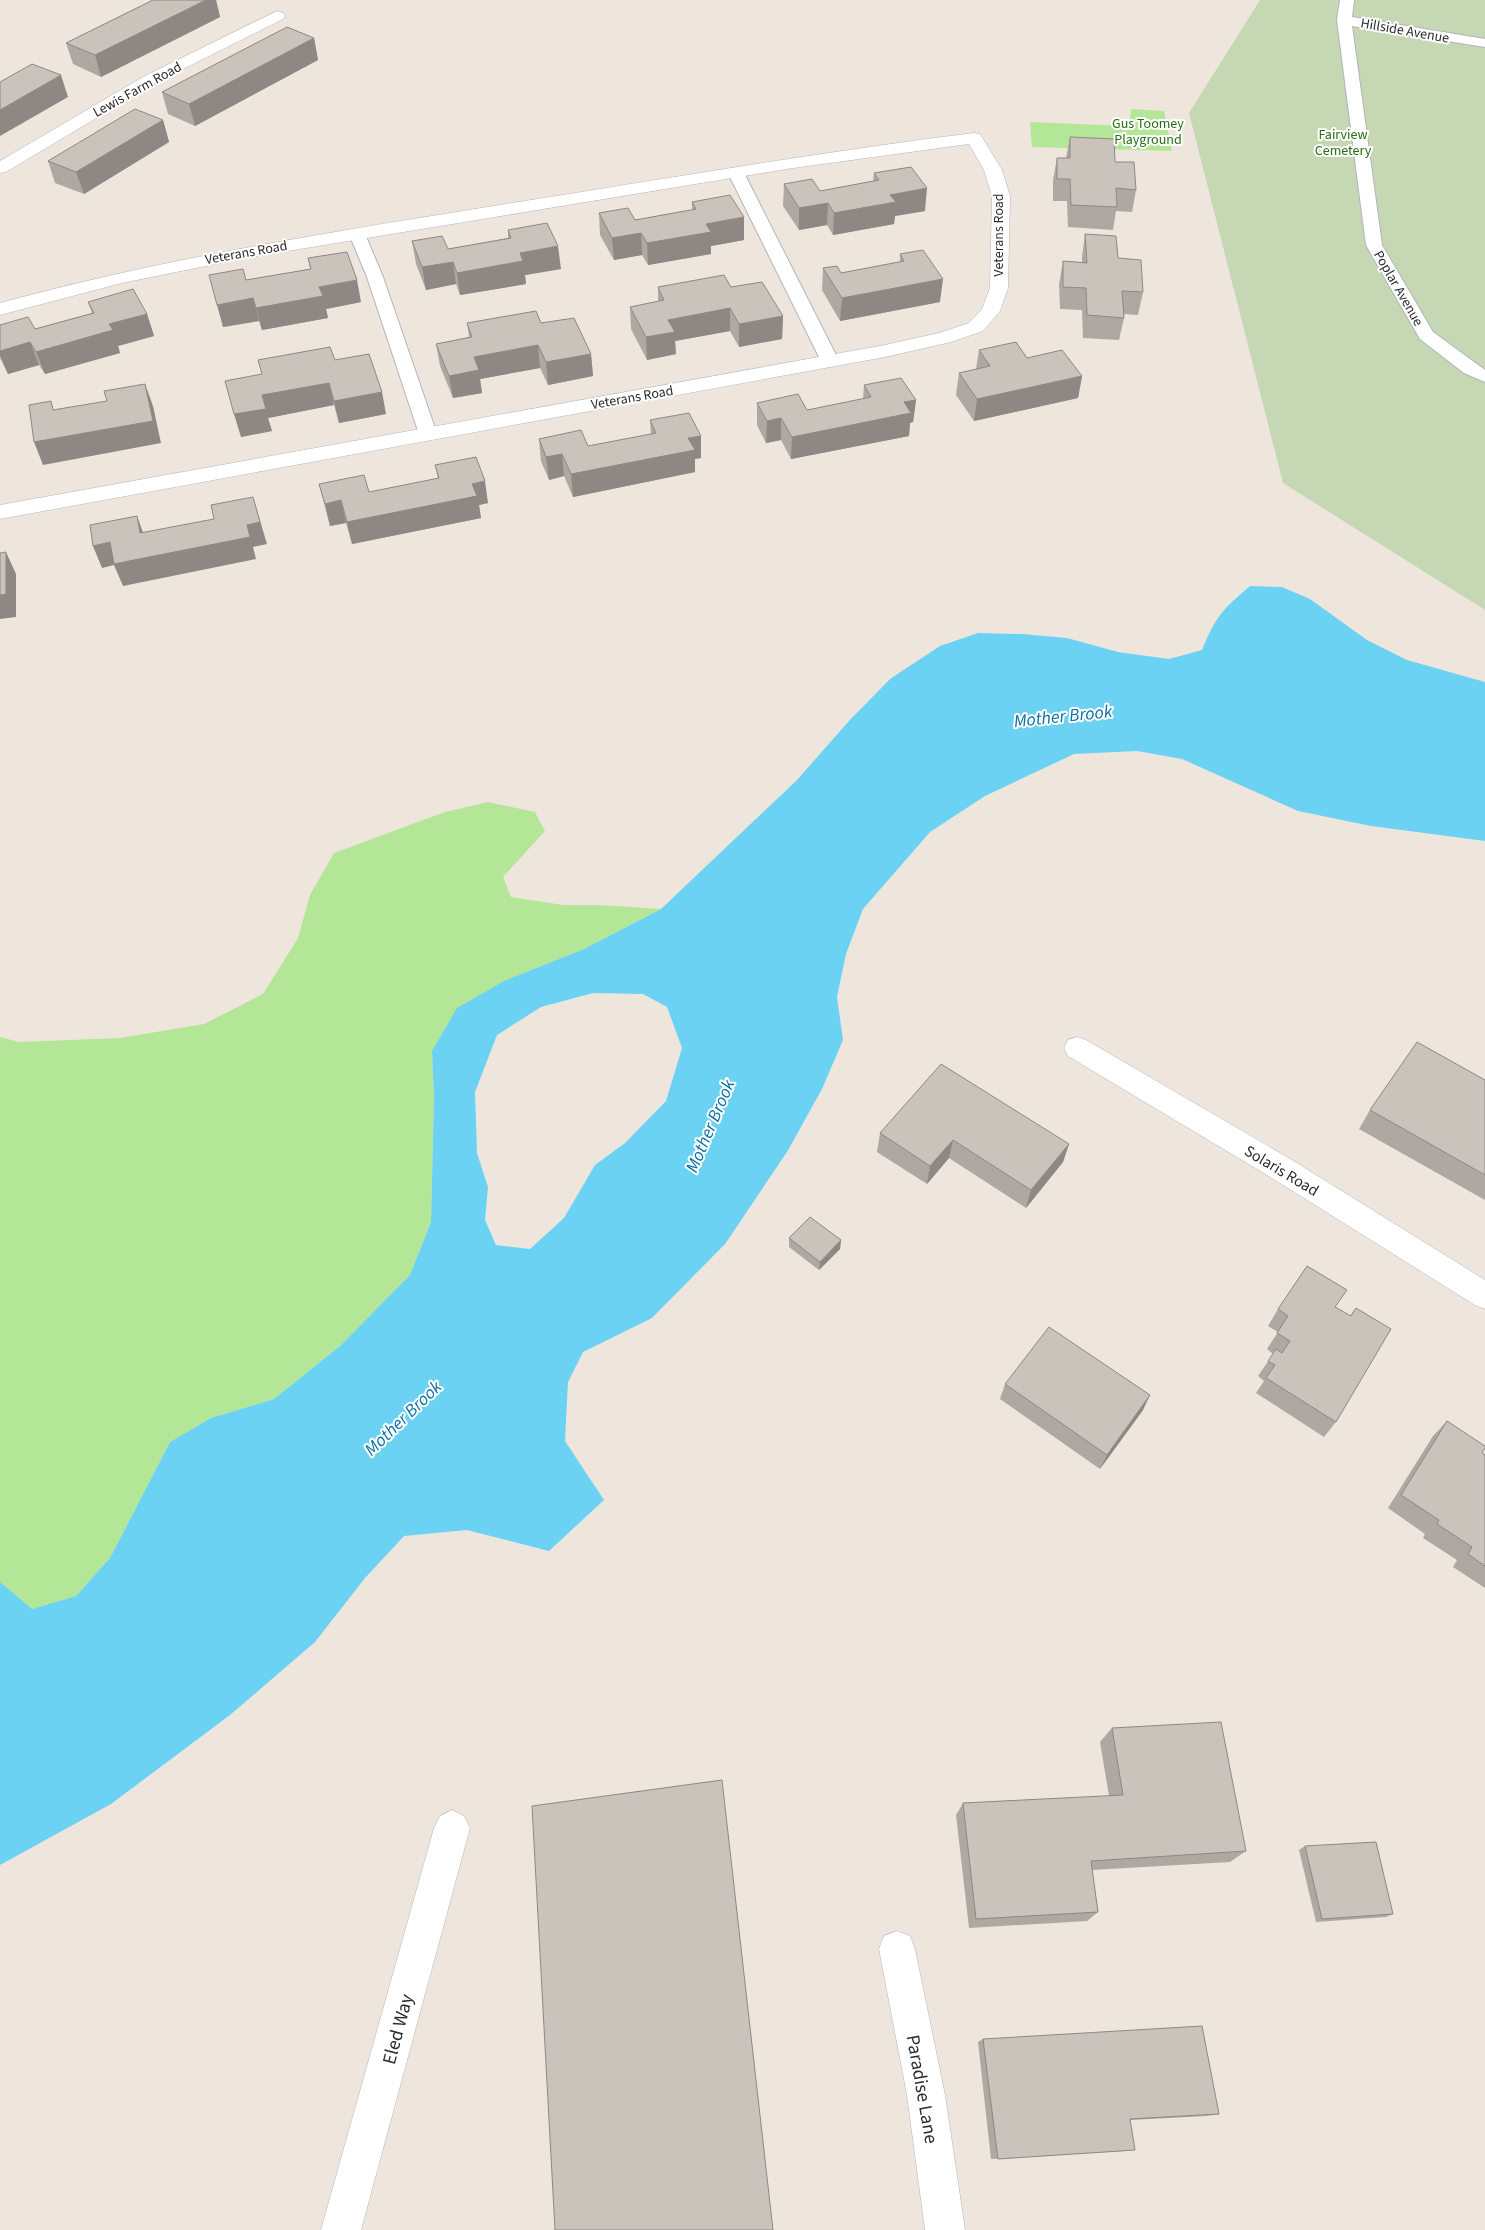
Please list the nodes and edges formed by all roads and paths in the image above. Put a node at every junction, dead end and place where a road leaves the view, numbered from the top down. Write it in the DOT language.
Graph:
graph roads {
  1 [pos="1347,0"];
  2 [pos="277,16"];
  3 [pos="1344,20"];
  4 [pos="1485,43"];
  5 [pos="0,168"];
  6 [pos="736,173"];
  7 [pos="357,234"];
  8 [pos="0,308"];
  9 [pos="830,361"];
  10 [pos="1485,377"];
  11 [pos="428,434"];
  12 [pos="0,512"];
  13 [pos="1077,1048"];
  14 [pos="1485,1296"];
  15 [pos="452,1828"];
  16 [pos="897,1949"];
  17 [pos="341,2230"];
  18 [pos="945,2230"];
  1 -- 3 [label="lane, Hillside Avenue"];
  2 -- 5 [label="street, Lewis Farm Road"];
  3 -- 4 [label="lane, Hillside Avenue"];
  3 -- 10 [label="lane, Poplar Avenue"];
  6 -- 7 [label="street, Veterans Road"];
  6 -- 9 [label="lane"];
  6 -- 9 [label="street, Veterans Road"];
  7 -- 8 [label="street, Veterans Road"];
  7 -- 11 [label="lane"];
  9 -- 11 [label="street, Veterans Road"];
  11 -- 12 [label="street, Veterans Road"];
  13 -- 14 [label="street, Solaris Road"];
  15 -- 17 [label="street, Eled Way"];
  16 -- 18 [label="street, Paradise Lane"];
}
